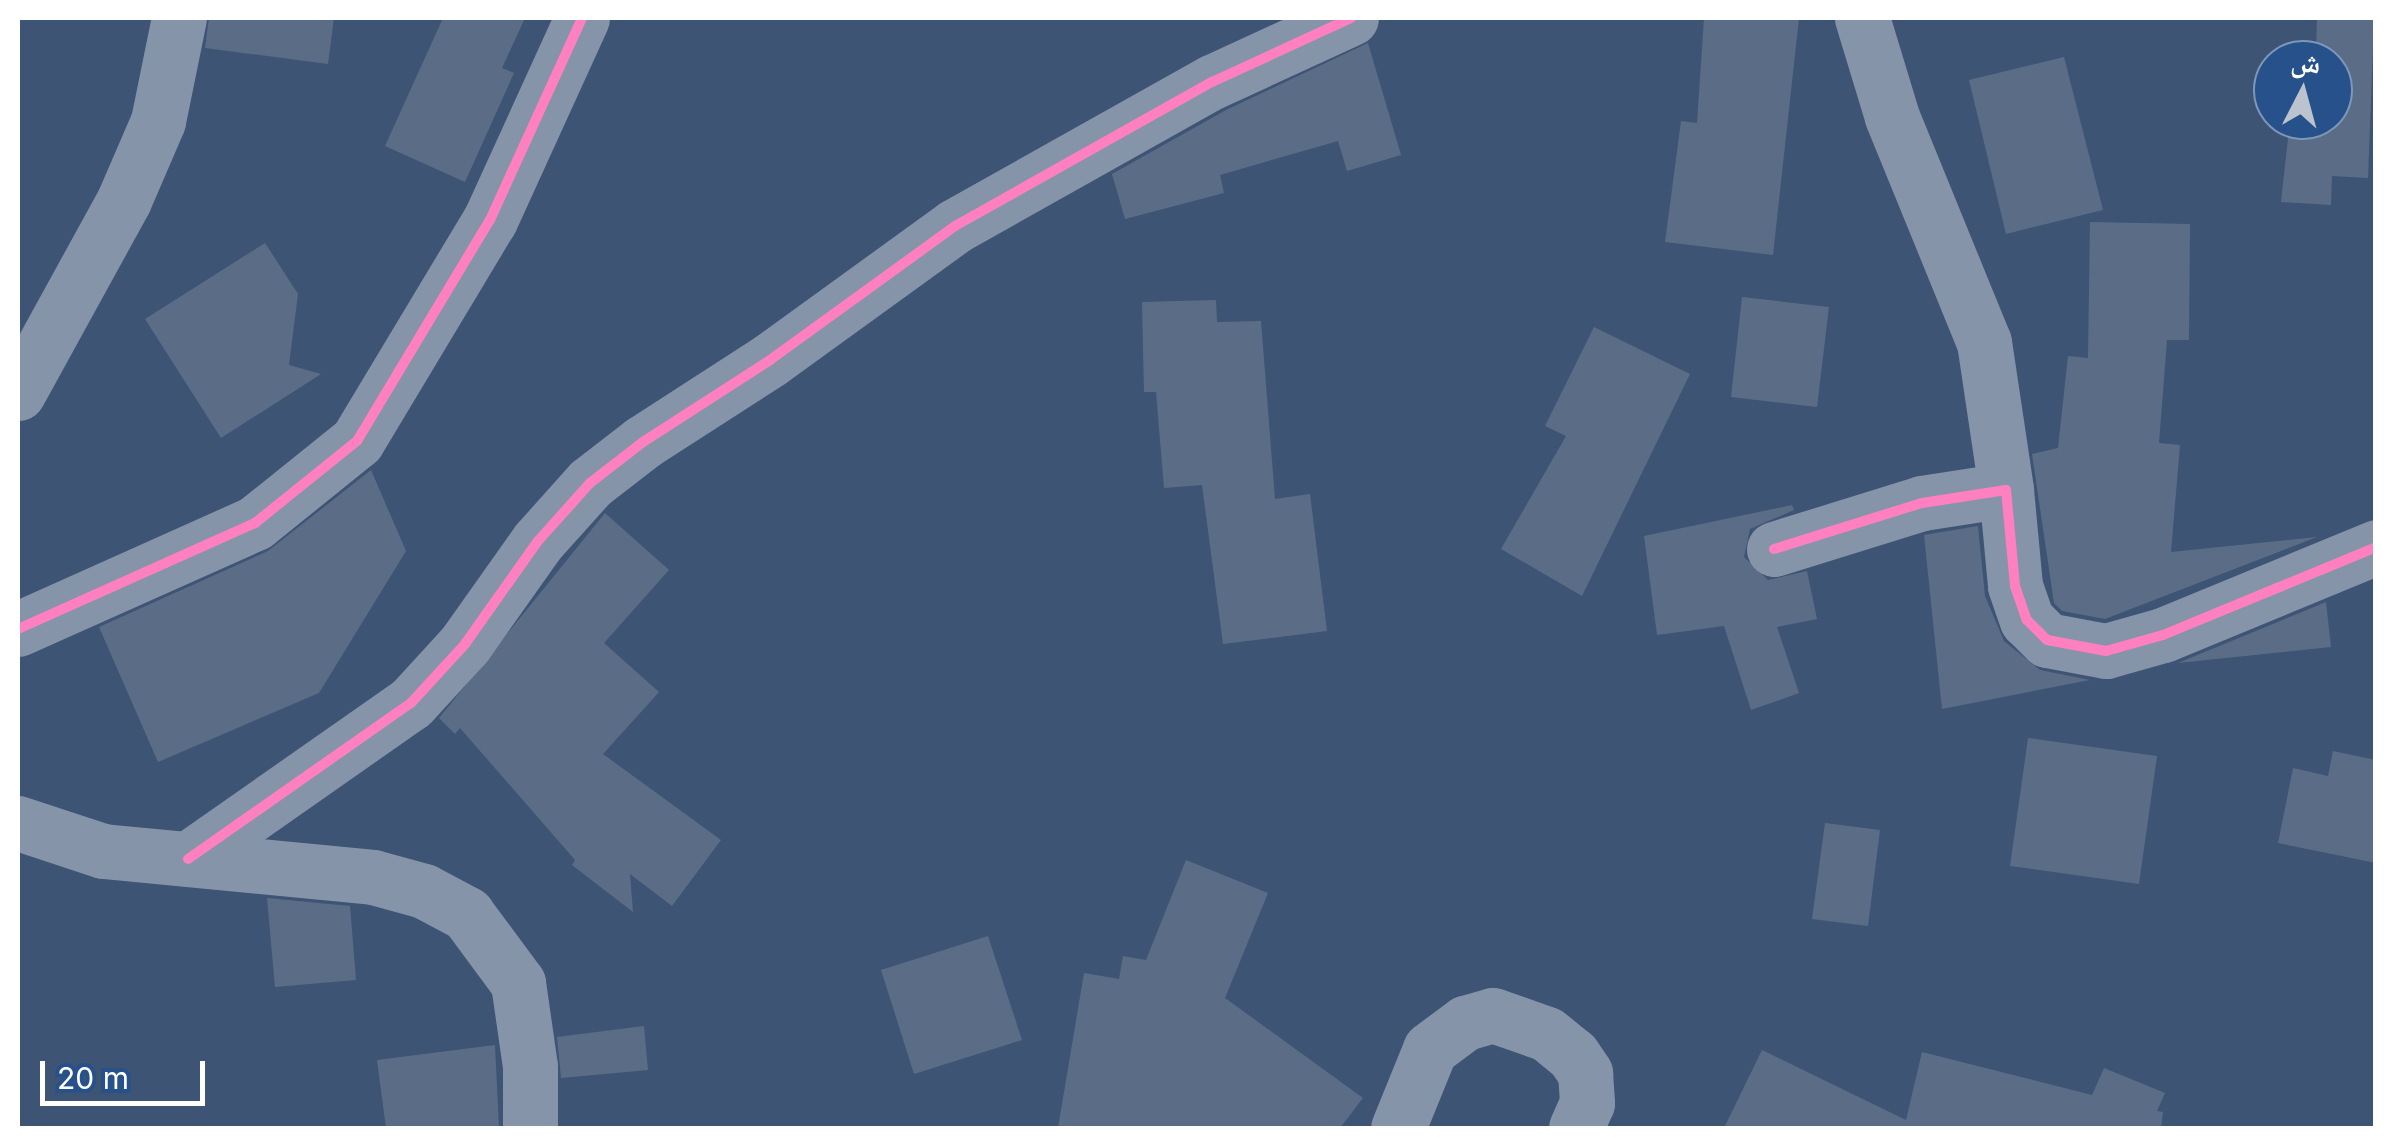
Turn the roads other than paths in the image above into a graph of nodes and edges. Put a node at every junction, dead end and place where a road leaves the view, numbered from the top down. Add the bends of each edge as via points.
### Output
1 (179, 18) edge
2 (582, 18) edge
3 (1351, 18) edge
4 (1862, 18) edge
5 (18, 393) edge
6 (2006, 490) junction
7 (2376, 546) edge
8 (1774, 549) dead end
9 (18, 629) edge
10 (18, 823) edge
11 (188, 859) junction
12 (530, 1128) edge
13 (1398, 1128) edge
14 (1576, 1128) edge

1 - 5 street via 158,120 138,168
2 - 9 street via 490,220 356,441 256,523
3 - 11 street via 1212,82 956,226 643,442 590,483 411,704
4 - 6 street via 1892,116 1984,342
6 - 7 street via 2014,586 2027,620 2047,640 2072,648 2106,651 2163,635
6 - 8 street via 1922,504
10 - 11 street via 103,851
11 - 12 street via 373,877 424,891 466,914 518,983 530,1066
13 - 14 street via 1430,1050 1465,1022 1493,1016 1546,1034 1573,1055 1586,1073 1588,1103

